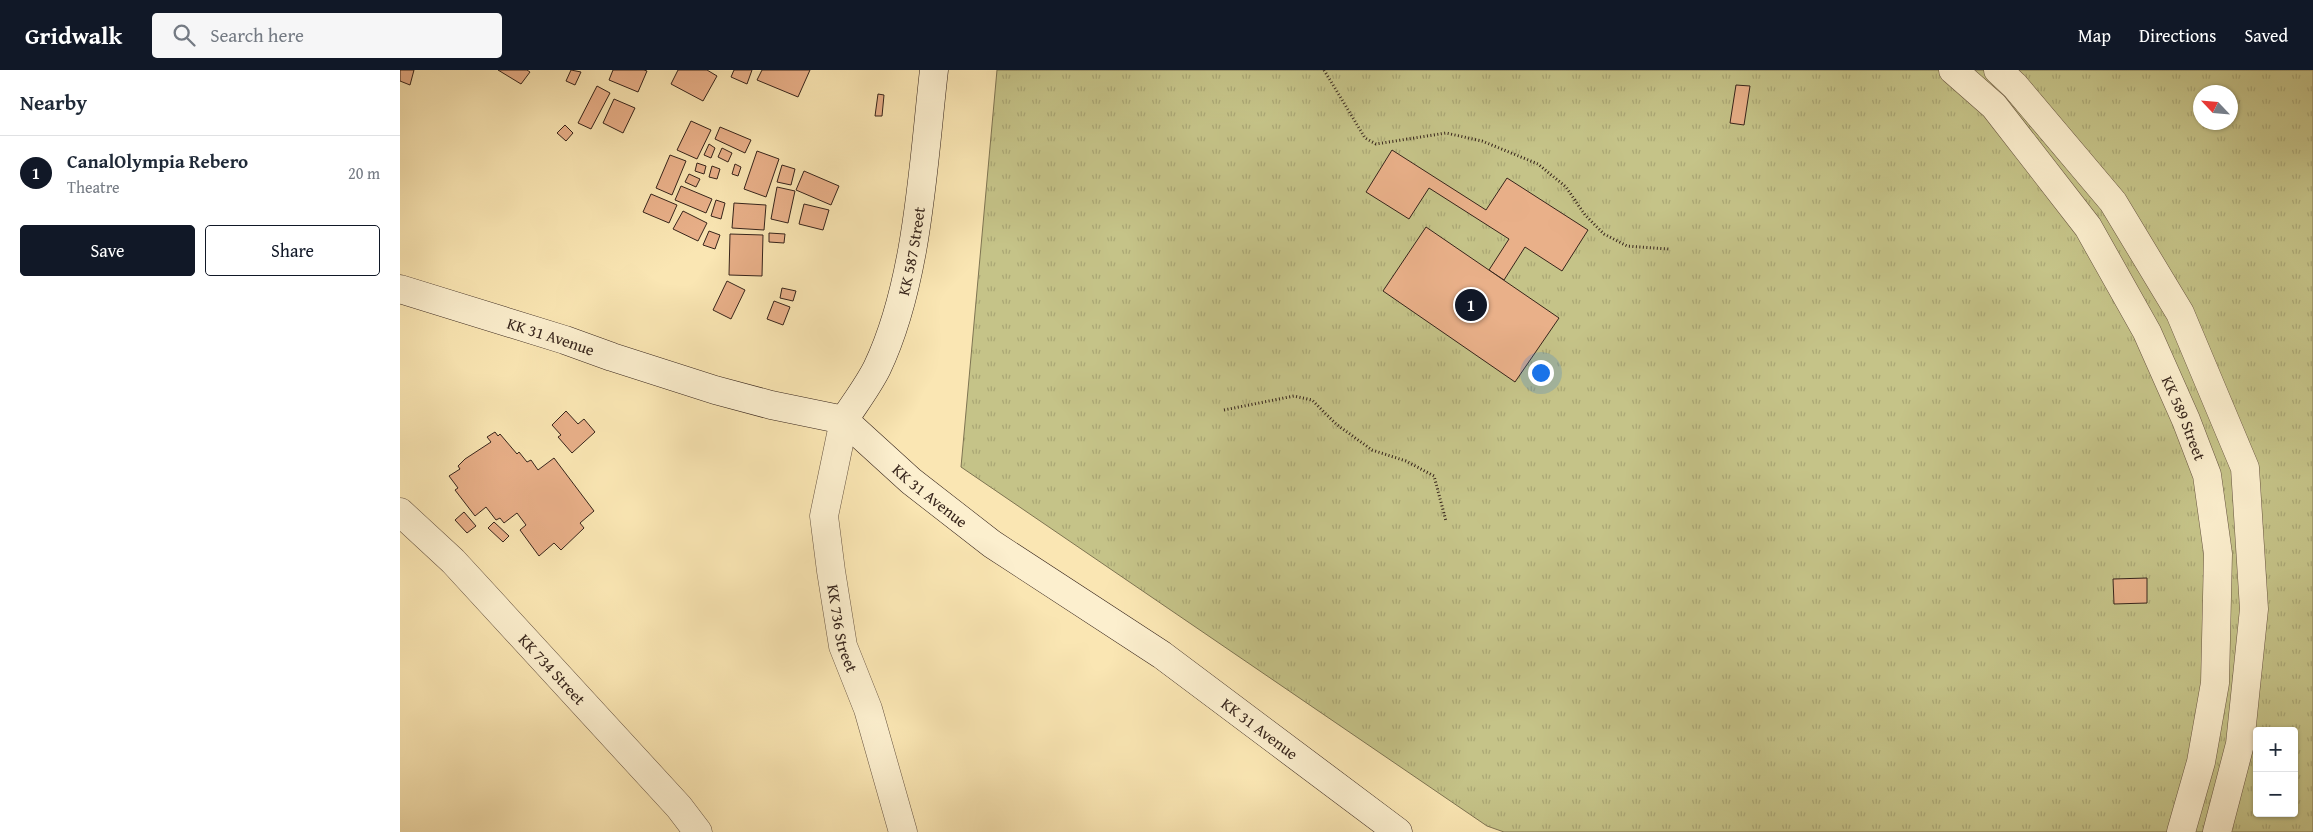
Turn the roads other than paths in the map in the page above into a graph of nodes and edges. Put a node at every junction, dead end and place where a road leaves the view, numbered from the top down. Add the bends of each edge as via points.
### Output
1 (934, 70) edge
2 (1953, 70) edge
3 (1998, 70) edge
4 (400, 289) edge
5 (844, 420) junction
6 (400, 512) edge
7 (698, 832) edge
8 (903, 832) edge
9 (1398, 832) edge
10 (2181, 832) edge
11 (2217, 832) edge

1 - 5 street, KK 587 Street via 917,216 903,296 876,369
2 - 10 street, KK 589 Street via 1994,106 2088,227 2147,332 2207,475 2218,554 2216,683 2201,762
3 - 11 street via 2113,202 2180,313 2245,468 2254,609 2240,744
4 - 5 street, KK 31 Avenue via 715,390
5 - 8 street, KK 736 Street via 824,516 831,571 842,646 868,709
5 - 9 street, KK 31 Avenue via 911,481 992,544 1162,655
6 - 7 street, KK 734 Street via 453,561

